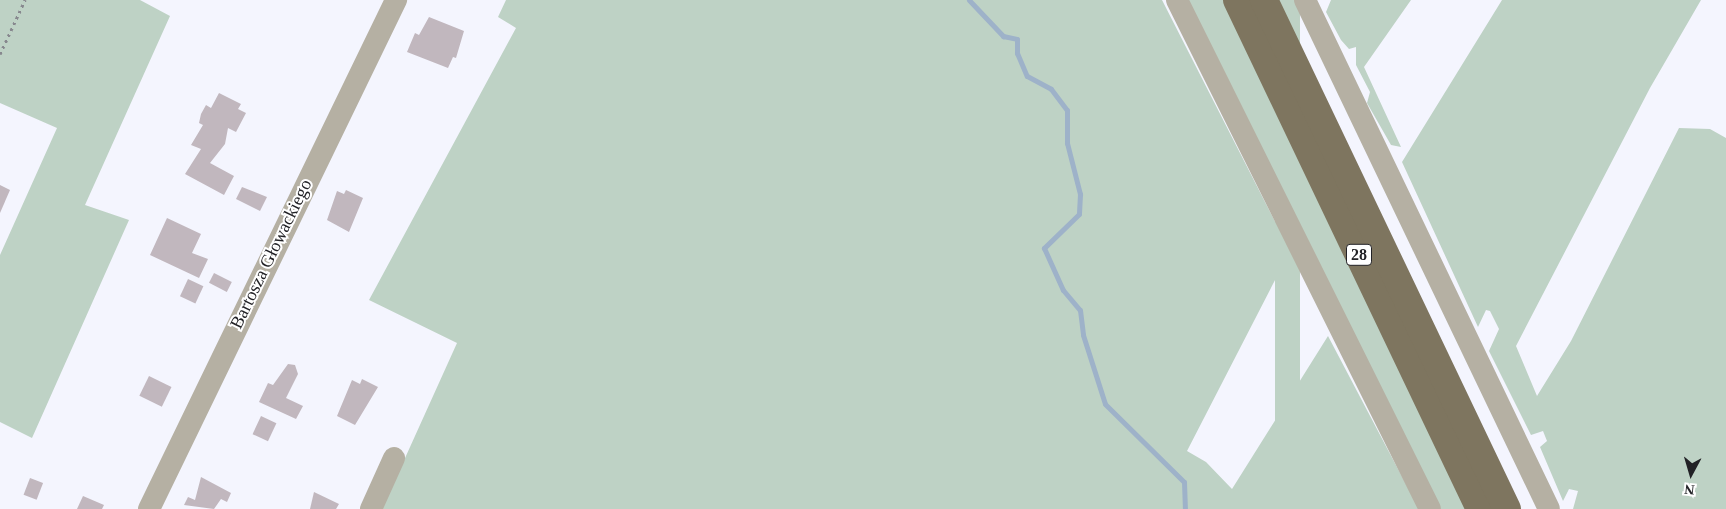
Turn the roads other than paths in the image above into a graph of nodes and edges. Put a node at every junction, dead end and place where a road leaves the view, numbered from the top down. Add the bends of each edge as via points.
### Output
1 (396, 0) edge
2 (1177, 0) edge
3 (1237, 0) edge
4 (1264, 0) edge
5 (1305, 0) edge
6 (394, 458) dead end
7 (149, 509) edge
8 (371, 509) edge
9 (1430, 509) edge
10 (1480, 509) edge
11 (1507, 509) edge
12 (1549, 509) edge

1 - 7 street, Bartosza Głowackiego
2 - 9 street
3 - 10 main road, 28
4 - 11 main road, 28
5 - 12 street
6 - 8 street

